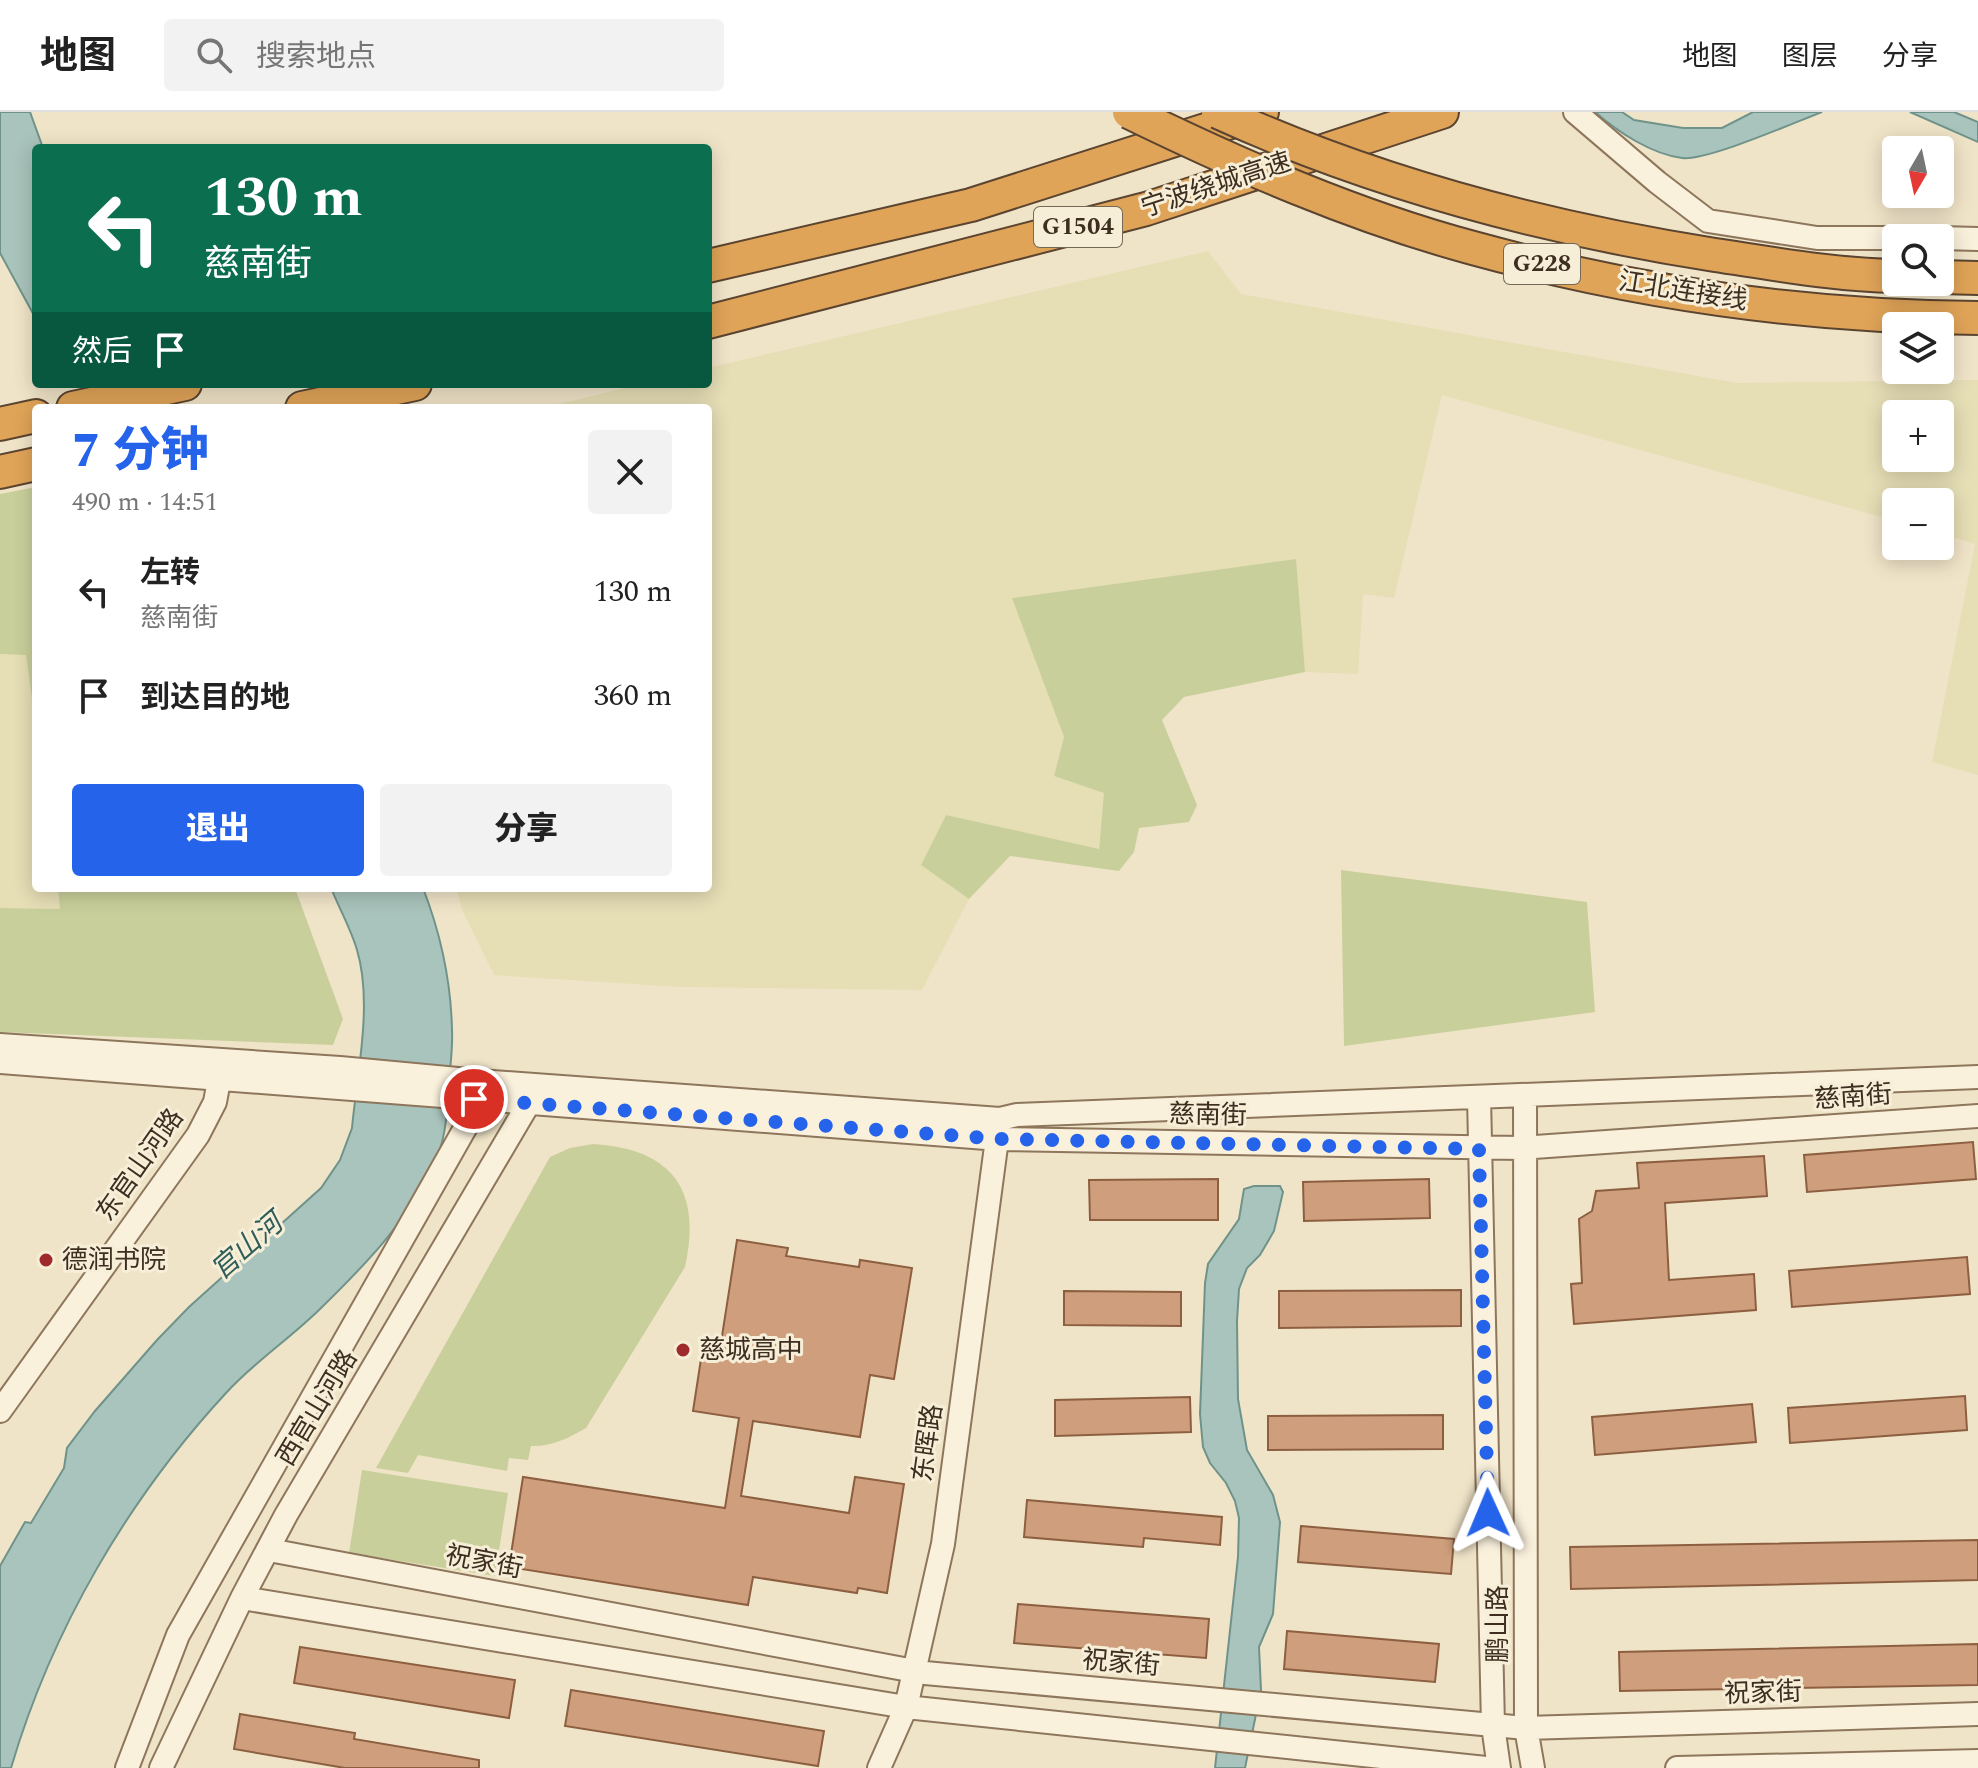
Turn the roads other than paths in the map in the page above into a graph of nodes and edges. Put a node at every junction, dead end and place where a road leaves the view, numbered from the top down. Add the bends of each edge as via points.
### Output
1 (1129, 112) edge
2 (1218, 112) edge
3 (1262, 112) edge
4 (1442, 112) edge
5 (1575, 112) edge
6 (1882, 238) edge
7 (1954, 238) edge
8 (1978, 239) edge
9 (712, 265) edge
10 (1882, 276) edge
11 (1954, 277) edge
12 (1978, 278) edge
13 (1978, 318) edge
14 (712, 321) edge
15 (166, 388) edge
16 (396, 388) edge
17 (92, 404) edge
18 (321, 404) edge
19 (32, 417) edge
20 (0, 424) edge
21 (32, 465) edge
22 (0, 472) edge
23 (0, 1045) edge
24 (0, 1062) edge
25 (222, 1069) junction
26 (1978, 1077) edge
27 (477, 1090) junction
28 (531, 1094) junction
29 (1525, 1095) junction
30 (1479, 1097) junction
31 (1978, 1116) edge
32 (999, 1129) junction
33 (1525, 1147) junction
34 (1479, 1149) junction
35 (0, 1411) edge
36 (269, 1550) junction
37 (242, 1598) junction
38 (915, 1671) junction
39 (906, 1707) junction
40 (1978, 1714) edge
41 (1493, 1726) junction
42 (1526, 1728) junction
43 (1978, 1761) edge
44 (1873, 1766) edge
45 (127, 1768) edge
46 (161, 1768) edge
47 (879, 1768) edge
48 (1486, 1768) edge
49 (1499, 1768) edge
50 (1533, 1768) edge
51 (1677, 1768) edge

1 - 13 highway, 江北连接线 / G228, bridge via 1355,210 1473,248 1654,289 1805,309
2 - 10 highway, 江北连接线 / G228, bridge via 1442,197 1623,241 1843,275
3 - 9 highway, G1504 via 971,205
4 - 14 highway, 宁波绕城高速 / G1504 via 1146,209
5 - 6 street via 1708,221 1817,238
7 - 8 street
11 - 12 highway
15 - 17 highway
16 - 18 highway
19 - 20 highway
21 - 22 highway
23 - 25 street
24 - 25 street
25 - 27 street, 慈南街
25 - 35 street, 东官山河路 via 215,1102 198,1135
26 - 29 street, 慈南街
27 - 28 street, 慈南街
27 - 45 street, 西官山河路 via 468,1123 178,1635
28 - 32 street, 慈南街
28 - 36 street, 西官山河路
29 - 30 street, 慈南街
29 - 33 street, 鹏山路
30 - 32 street, 慈南街 via 1017,1115
30 - 34 street, 鹏山路
31 - 33 street, 慈南街
32 - 34 street, 慈南街
32 - 38 street, 东晖路 via 943,1544
33 - 34 street, 慈南街
33 - 42 street, 鹏山路
34 - 41 street, 鹏山路
36 - 37 street, 西官山河路
36 - 38 street, 祝家街
37 - 39 street
37 - 46 street, 西官山河路
38 - 39 street, 东晖路
38 - 41 street, 祝家街
39 - 47 street, 东晖路
39 - 48 street
40 - 42 street, 祝家街
41 - 42 street, 祝家街
41 - 49 street, 鹏山路
42 - 50 street, 鹏山路
43 - 44 street
44 - 51 street

